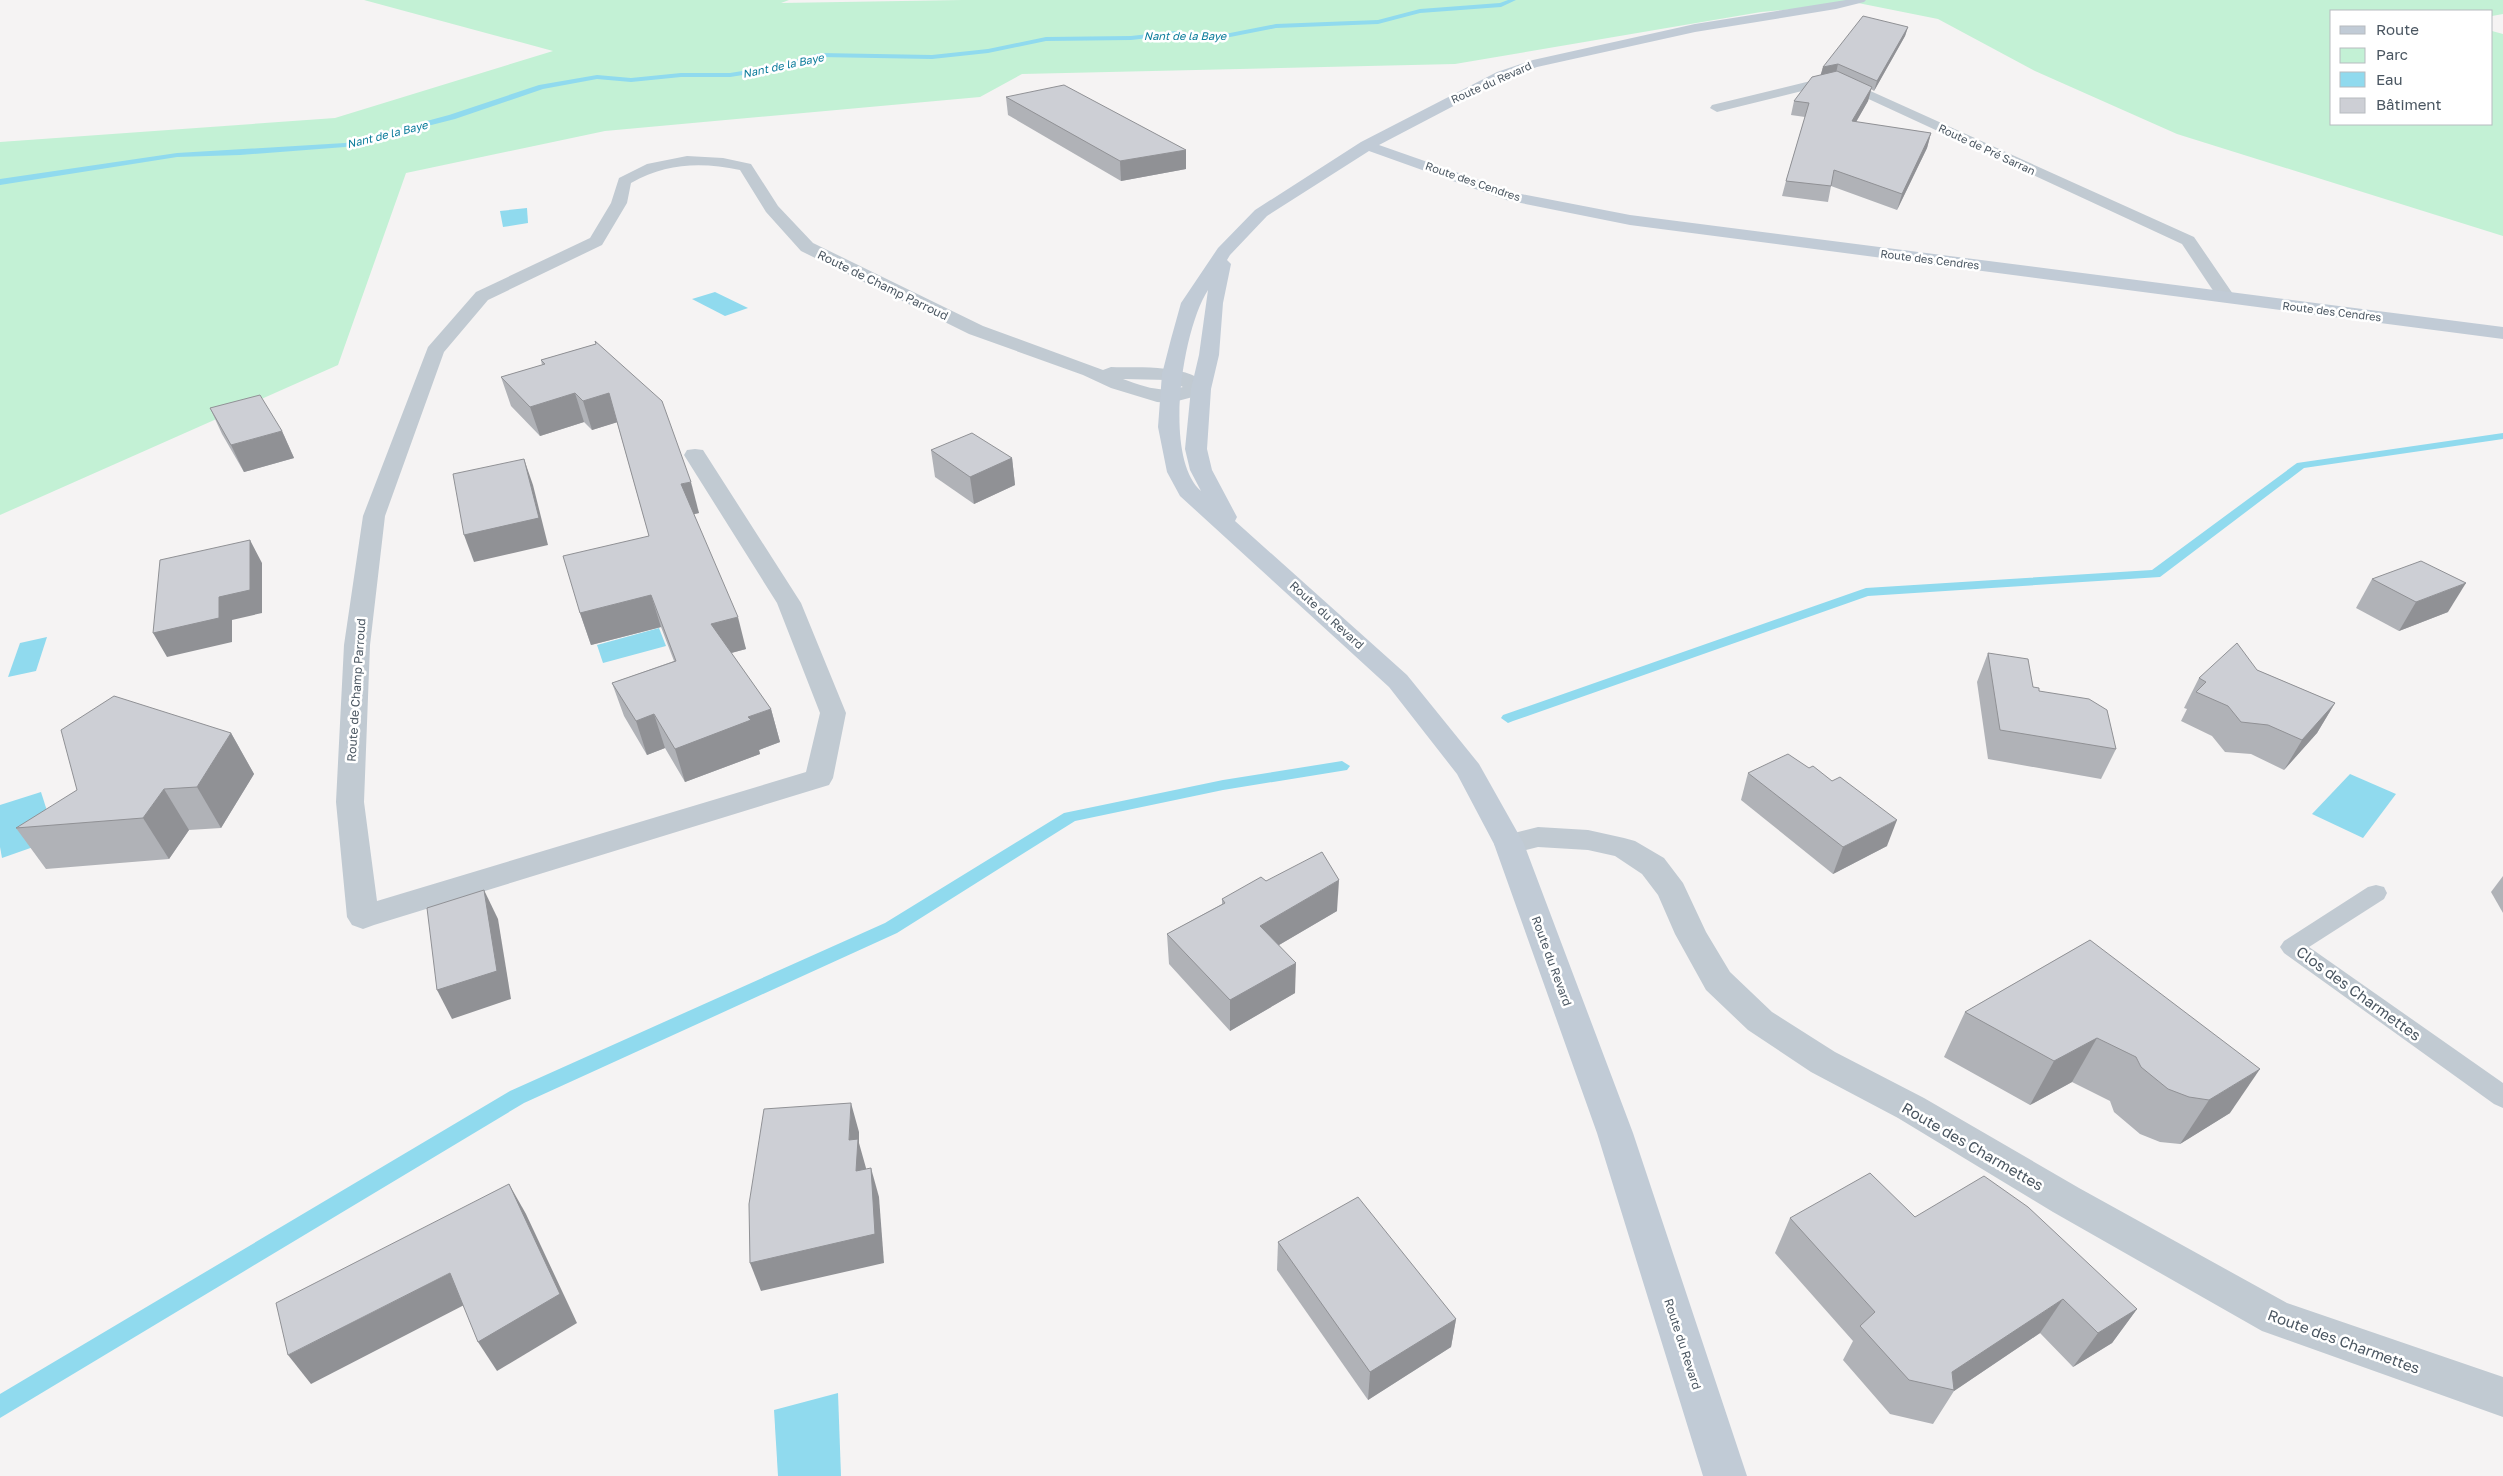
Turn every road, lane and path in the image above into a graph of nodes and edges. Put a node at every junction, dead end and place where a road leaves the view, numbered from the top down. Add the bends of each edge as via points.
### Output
1 (1860, 0) edge
2 (1717, 108) dead end
3 (1366, 146) junction
4 (1224, 252) junction
5 (2226, 297) junction
6 (2503, 334) edge
7 (1090, 371) junction
8 (1172, 374) junction
9 (1201, 389) junction
10 (1170, 397) junction
11 (694, 455) dead end
12 (1235, 533) junction
13 (1509, 844) junction
14 (2376, 893) dead end
15 (2503, 1097) edge
16 (2503, 1396) edge
17 (1725, 1476) edge

1 - 3 main road, Route du Revard via 1817,10 1695,28 1533,64 1502,75
2 - 5 street, Route de Pré Sarran via 1835,80 2188,241
3 - 4 main road, Route du Revard via 1261,213
3 - 5 main road, Route des Cendres via 1512,197 1630,220
4 - 8 main road, Route du Revard via 1190,303
4 - 9 main road, Route du Revard
5 - 6 main road, Route des Cendres
7 - 8 street, Route de Champ Parroud
7 - 10 street, Route de Champ Parroud via 1118,384
7 - 11 street, Route de Champ Parroud via 976,330 806,247 772,209 746,167 721,161 686,161 653,166 624,181 619,203 596,241 482,296 435,350 374,516 357,645 350,802 363,917 819,778 833,713 789,603
8 - 9 street, Route de Champ Parroud
8 - 10 main road, Route du Revard
9 - 10 street, Route de Champ Parroud
9 - 12 main road, Route du Revard via 1196,449 1201,470
10 - 12 main road, Route du Revard via 1168,427 1178,472 1188,491
12 - 13 main road, Route du Revard via 1398,681 1469,771
13 - 16 street, Route des Charmettes via 1538,837 1588,840 1624,848 1653,866 1672,891 1691,934 1718,981 1760,1020 1823,1062 1911,1108 2276,1318
13 - 17 main road, Route du Revard via 1615,1133
14 - 15 lane, Clos des Charmettes via 2292,947

